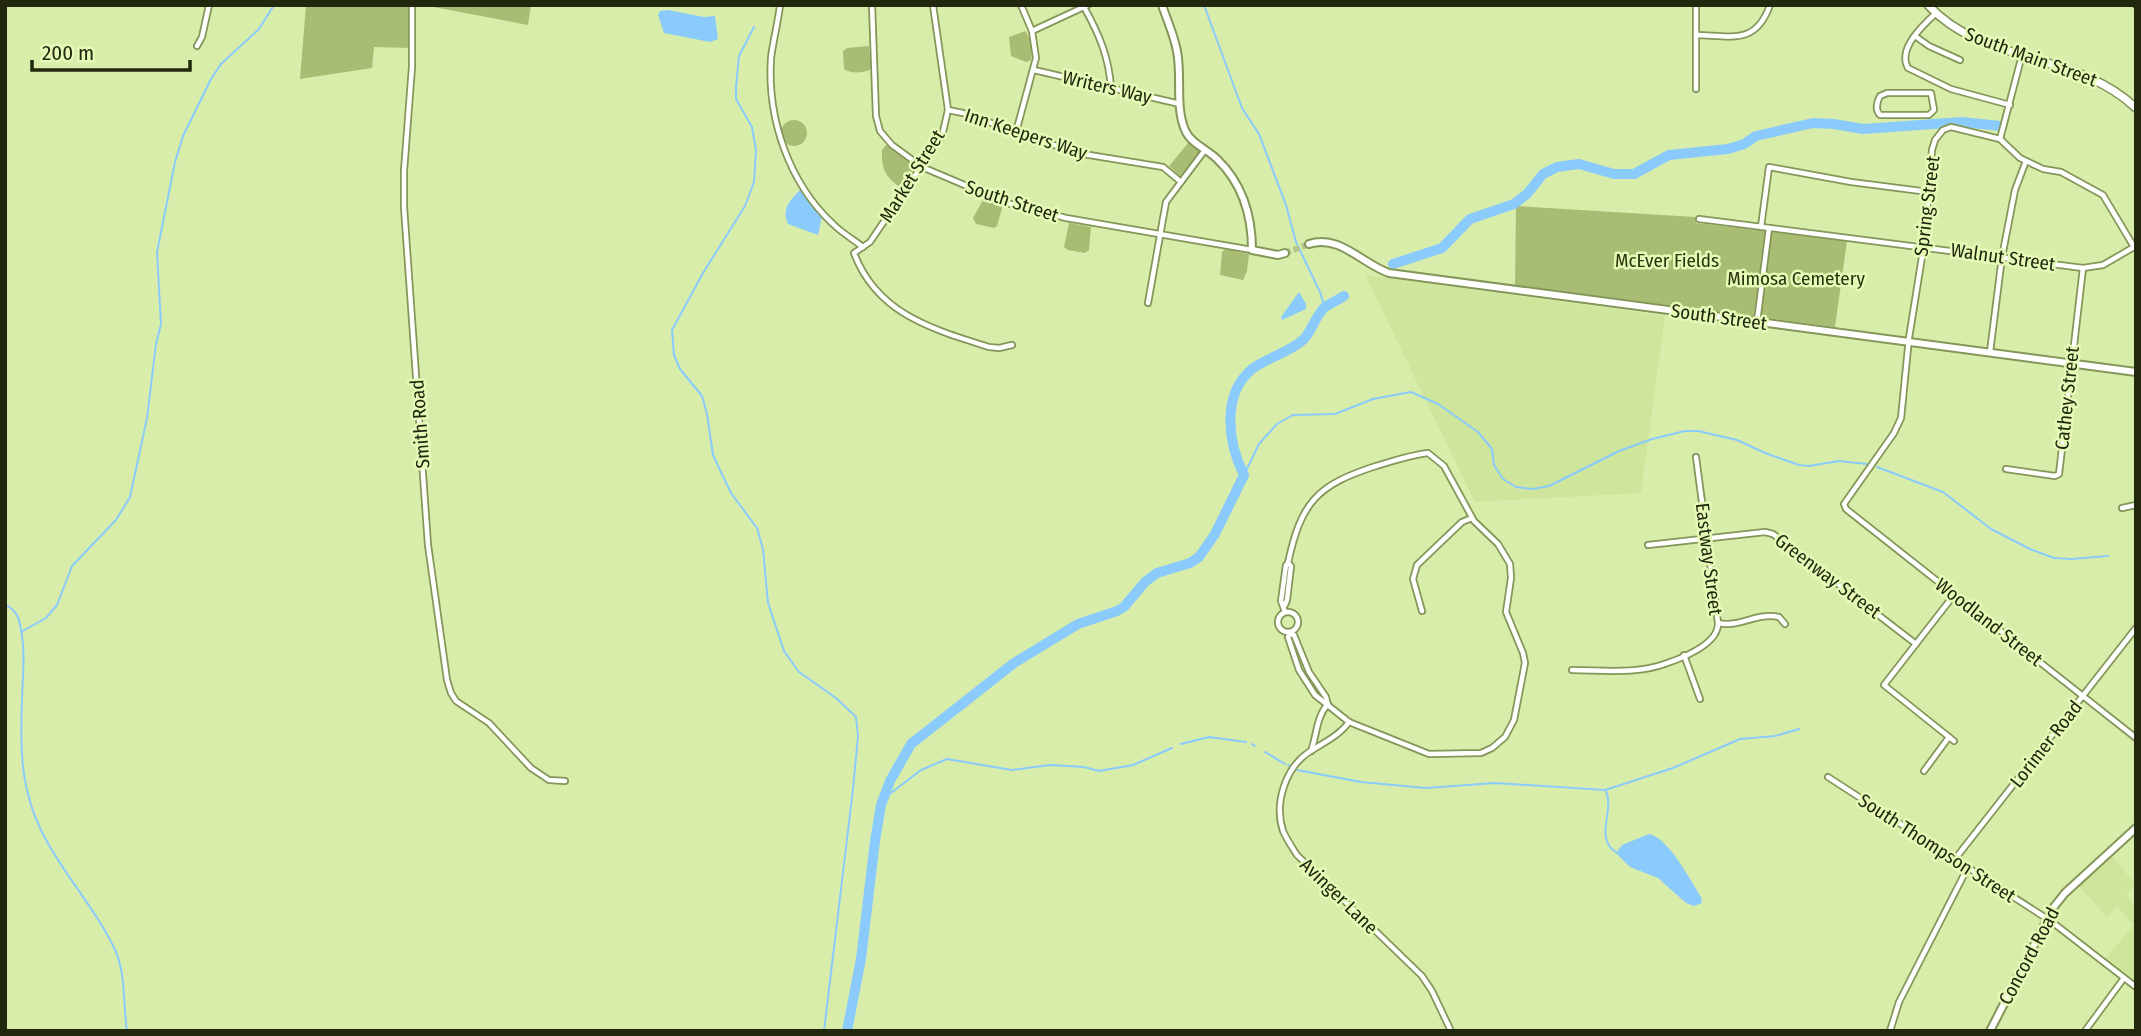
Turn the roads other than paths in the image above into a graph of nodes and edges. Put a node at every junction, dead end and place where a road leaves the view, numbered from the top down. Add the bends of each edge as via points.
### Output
1 (209, 5) edge
2 (412, 5) edge
3 (780, 5) edge
4 (872, 5) edge
5 (933, 5) edge
6 (1021, 5) edge
7 (1161, 5) edge
8 (1696, 5) edge
9 (1770, 5) edge
10 (1928, 5) edge
11 (1086, 6) edge
12 (1936, 13) junction
13 (1032, 31) junction
14 (1696, 35) junction
15 (1915, 36) junction
16 (197, 46) dead end
17 (2022, 55) junction
18 (1960, 60) dead end
19 (1034, 70) junction
20 (1935, 82) junction
21 (1111, 88) junction
22 (1696, 89) dead end
23 (1931, 93) junction
24 (1181, 104) junction
25 (2010, 105) junction
26 (2136, 108) edge
27 (948, 110) junction
28 (1016, 133) junction
29 (2000, 139) junction
30 (1205, 150) junction
31 (2026, 161) junction
32 (922, 167) junction
33 (1181, 182) junction
34 (1929, 192) junction
35 (1699, 219) dead end
36 (1760, 228) junction
37 (1769, 228) junction
38 (1158, 234) junction
39 (1309, 244) tunnel mouth
40 (1923, 246) junction
41 (2135, 246) edge
42 (863, 247) junction
43 (1252, 250) junction
44 (1285, 253) tunnel mouth
45 (2002, 257) junction
46 (2083, 268) junction
47 (1148, 303) dead end
48 (1757, 322) junction
49 (1909, 342) junction
50 (1012, 345) dead end
51 (1990, 352) junction
52 (2070, 363) junction
53 (2136, 372) edge
54 (1696, 457) dead end
55 (2006, 470) dead end
56 (1844, 504) joint
57 (2136, 505) edge
58 (2122, 509) dead end
59 (1472, 518) junction
60 (1707, 539) junction
61 (1648, 545) dead end
62 (1954, 595) junction
63 (1285, 609) junction
64 (1422, 611) dead end
65 (1718, 623) junction
66 (1785, 624) dead end
67 (2136, 628) edge
68 (1290, 633) junction
69 (1916, 644) junction
70 (1684, 655) junction
71 (1572, 670) dead end
72 (2082, 696) junction
73 (1700, 699) dead end
74 (1327, 703) junction
75 (1349, 722) junction
76 (1949, 737) junction
77 (2136, 738) edge
78 (1954, 741) dead end
79 (1311, 751) junction
80 (1924, 772) dead end
81 (1828, 777) dead end
82 (565, 781) dead end
83 (2136, 828) edge
84 (1955, 859) junction
85 (1968, 867) junction
86 (2047, 918) junction
87 (2124, 978) junction
88 (2136, 987) edge
89 (1451, 1031) edge
90 (1890, 1031) edge
91 (1990, 1031) edge
92 (2085, 1031) edge

1 - 16 street
2 - 82 street, Smith Road via 403,182 428,545 447,680 456,701 489,723 531,768 549,780
3 - 42 street via 771,59 776,124 784,152 804,188 833,224
4 - 32 street, South Street via 880,131
5 - 27 street, Market Street
6 - 13 street
7 - 24 street via 1177,50
8 - 14 street
9 - 14 street via 1763,23 1751,33
10 - 12 main road, South Main Street
11 - 13 street
11 - 21 street via 1104,49
12 - 15 street
12 - 17 main road, South Main Street via 1972,38
13 - 19 street
14 - 22 street
15 - 18 street
15 - 20 street via 1905,63
17 - 25 street
17 - 26 main road, South Main Street via 2085,74
19 - 21 street, Writers Way
19 - 28 street
20 - 23 street
20 - 25 street
21 - 24 street, Writers Way
23 - 23 street via 1934,110 1929,115 1884,117 1878,113 1880,96 1887,93
24 - 30 street via 1186,132
25 - 29 street
27 - 28 street, Inn Keepers Way
27 - 32 street, Market Street via 942,136
28 - 33 street, Inn Keepers Way via 1077,153 1163,167
29 - 31 street, Spring Street
29 - 34 street, Spring Street via 1960,128 1943,130 1933,150
30 - 33 street
30 - 43 street via 1235,181 1246,203
31 - 41 street, Spring Street via 2066,174 2103,195
31 - 45 street via 2015,190
32 - 38 street, South Street via 1017,206
32 - 42 street, Market Street
33 - 38 street via 1166,202
34 - 36 street via 1769,167
34 - 40 street, Spring Street
35 - 36 street, Walnut Street
36 - 37 street, Walnut Street
37 - 40 street, Walnut Street
37 - 48 street
38 - 43 street, South Street
38 - 47 street
39 - 48 street, South Street via 1334,243 1389,273
40 - 45 street, Walnut Street
40 - 49 street, Spring Street
41 - 46 street, Walnut Street via 2104,265
42 - 50 street, Market Street via 854,253 865,278 909,318 989,347
43 - 44 street, South Street
45 - 46 street, Walnut Street
45 - 51 street
46 - 52 street, Cathey Street
48 - 49 street, South Street
49 - 51 street, South Street
49 - 56 street, Spring Street via 1898,426
51 - 52 street, South Street
52 - 53 street, South Street
52 - 55 street, Cathey Street via 2059,474
54 - 60 street, Eastway Street
56 - 62 street, Woodland Street
57 - 58 street
59 - 63 street via 1444,466 1428,453 1350,474 1318,493 1304,517 1288,563
59 - 64 street via 1417,565 1413,579
59 - 75 street via 1503,550 1510,565 1506,612 1525,663 1509,731 1499,743 1481,752 1434,754
60 - 61 street, Greenway Street
60 - 65 street, Eastway Street
60 - 69 street, Greenway Street via 1773,534
62 - 69 street
62 - 72 street, Woodland Street
63 - 68 street via 1278,624
63 - 68 street via 1298,618
65 - 66 street via 1766,615 1779,617
65 - 70 street, Eastway Street via 1713,639
67 - 72 street, Lorimer Road
68 - 74 street
69 - 76 street via 1884,685
70 - 71 street, Eastway Street via 1645,669
70 - 73 street
72 - 77 street, Woodland Street
72 - 84 street, Lorimer Road
74 - 75 street
74 - 79 street, Avinger Lane
75 - 79 street, Avinger Lane
76 - 78 street
76 - 80 street
79 - 89 street, Avinger Lane via 1294,767 1281,797 1281,822 1289,843 1323,882 1422,976
81 - 84 street, South Thompson Street
83 - 86 street, Concord Road via 2065,893
84 - 85 street, South Thompson Street
85 - 86 street, South Thompson Street
85 - 90 street via 1899,1002
86 - 87 street, South Thompson Street
86 - 91 street, Concord Road
87 - 88 street, South Thompson Street
87 - 92 street

